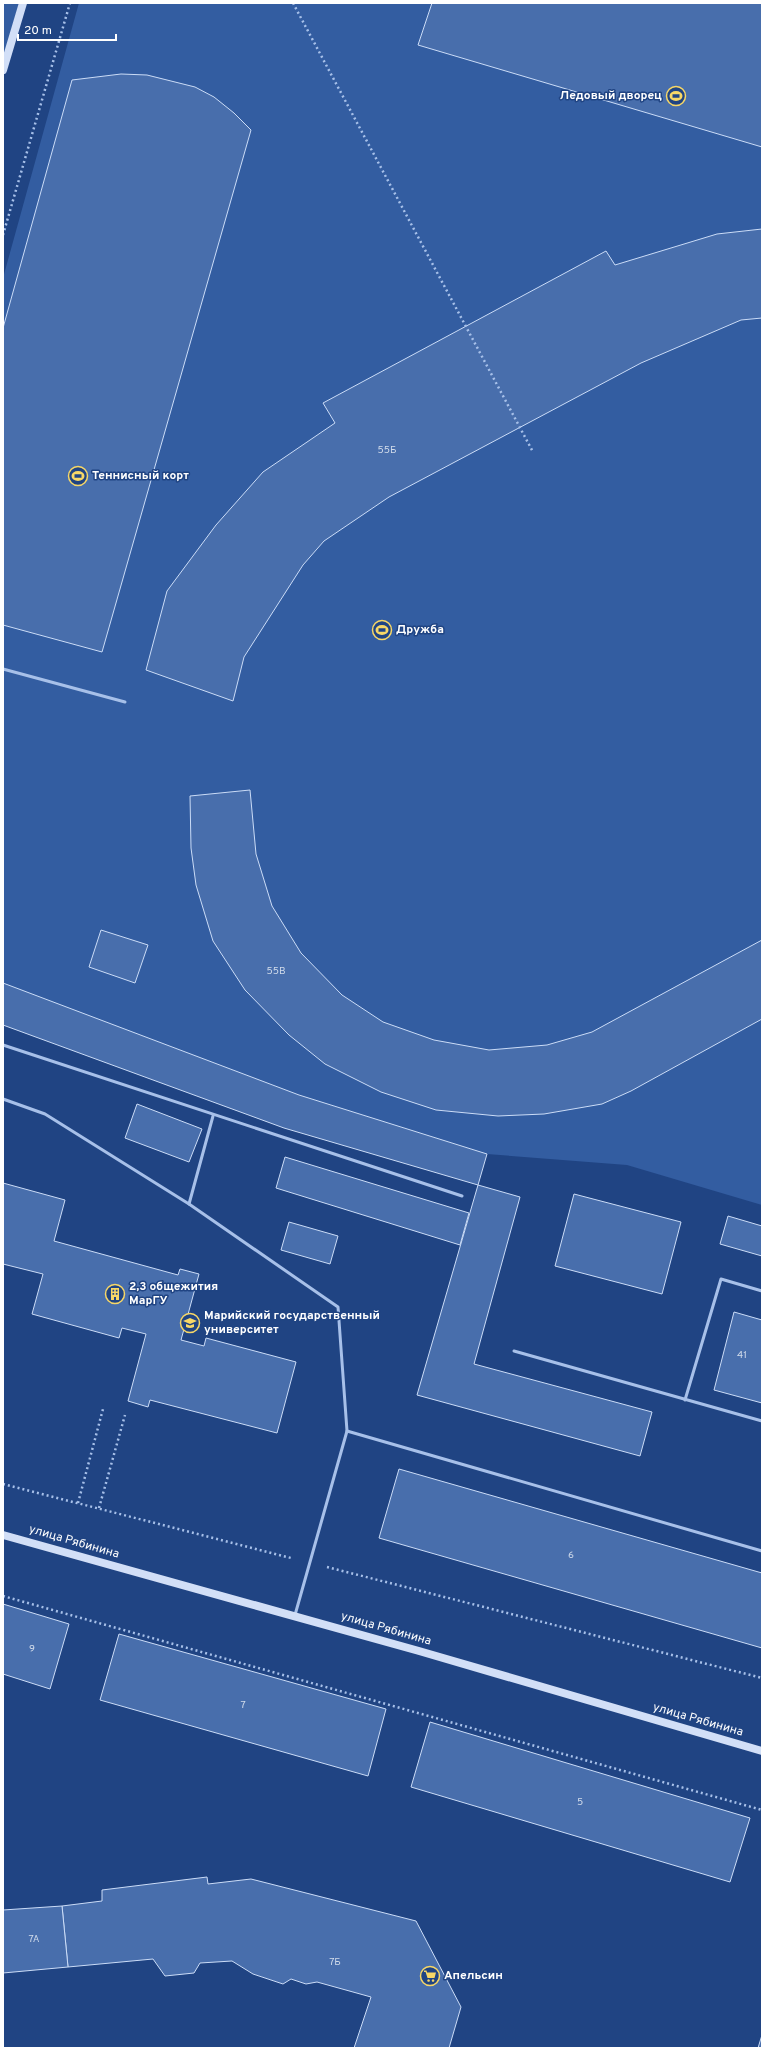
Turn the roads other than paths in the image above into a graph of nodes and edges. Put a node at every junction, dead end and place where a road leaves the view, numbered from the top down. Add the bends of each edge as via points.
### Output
1 (23, 3) edge
2 (3, 70) edge
3 (3, 669) edge
4 (125, 702) dead end
5 (3, 1045) edge
6 (3, 1099) edge
7 (213, 1116) junction
8 (462, 1196) dead end
9 (189, 1204) junction
10 (762, 1291) edge
11 (514, 1351) dead end
12 (685, 1400) junction
13 (762, 1422) edge
14 (347, 1431) junction
15 (3, 1535) edge
16 (762, 1551) edge
17 (295, 1616) junction
18 (762, 1751) edge

1 - 2 street
3 - 4 lane
5 - 7 lane
6 - 9 lane via 45,1114
7 - 8 lane
7 - 9 lane
9 - 14 lane via 338,1307
10 - 12 lane via 721,1279
11 - 12 lane
12 - 13 lane
14 - 16 lane
14 - 17 lane
15 - 17 street, улица Рябинина
17 - 18 street, улица Рябинина

